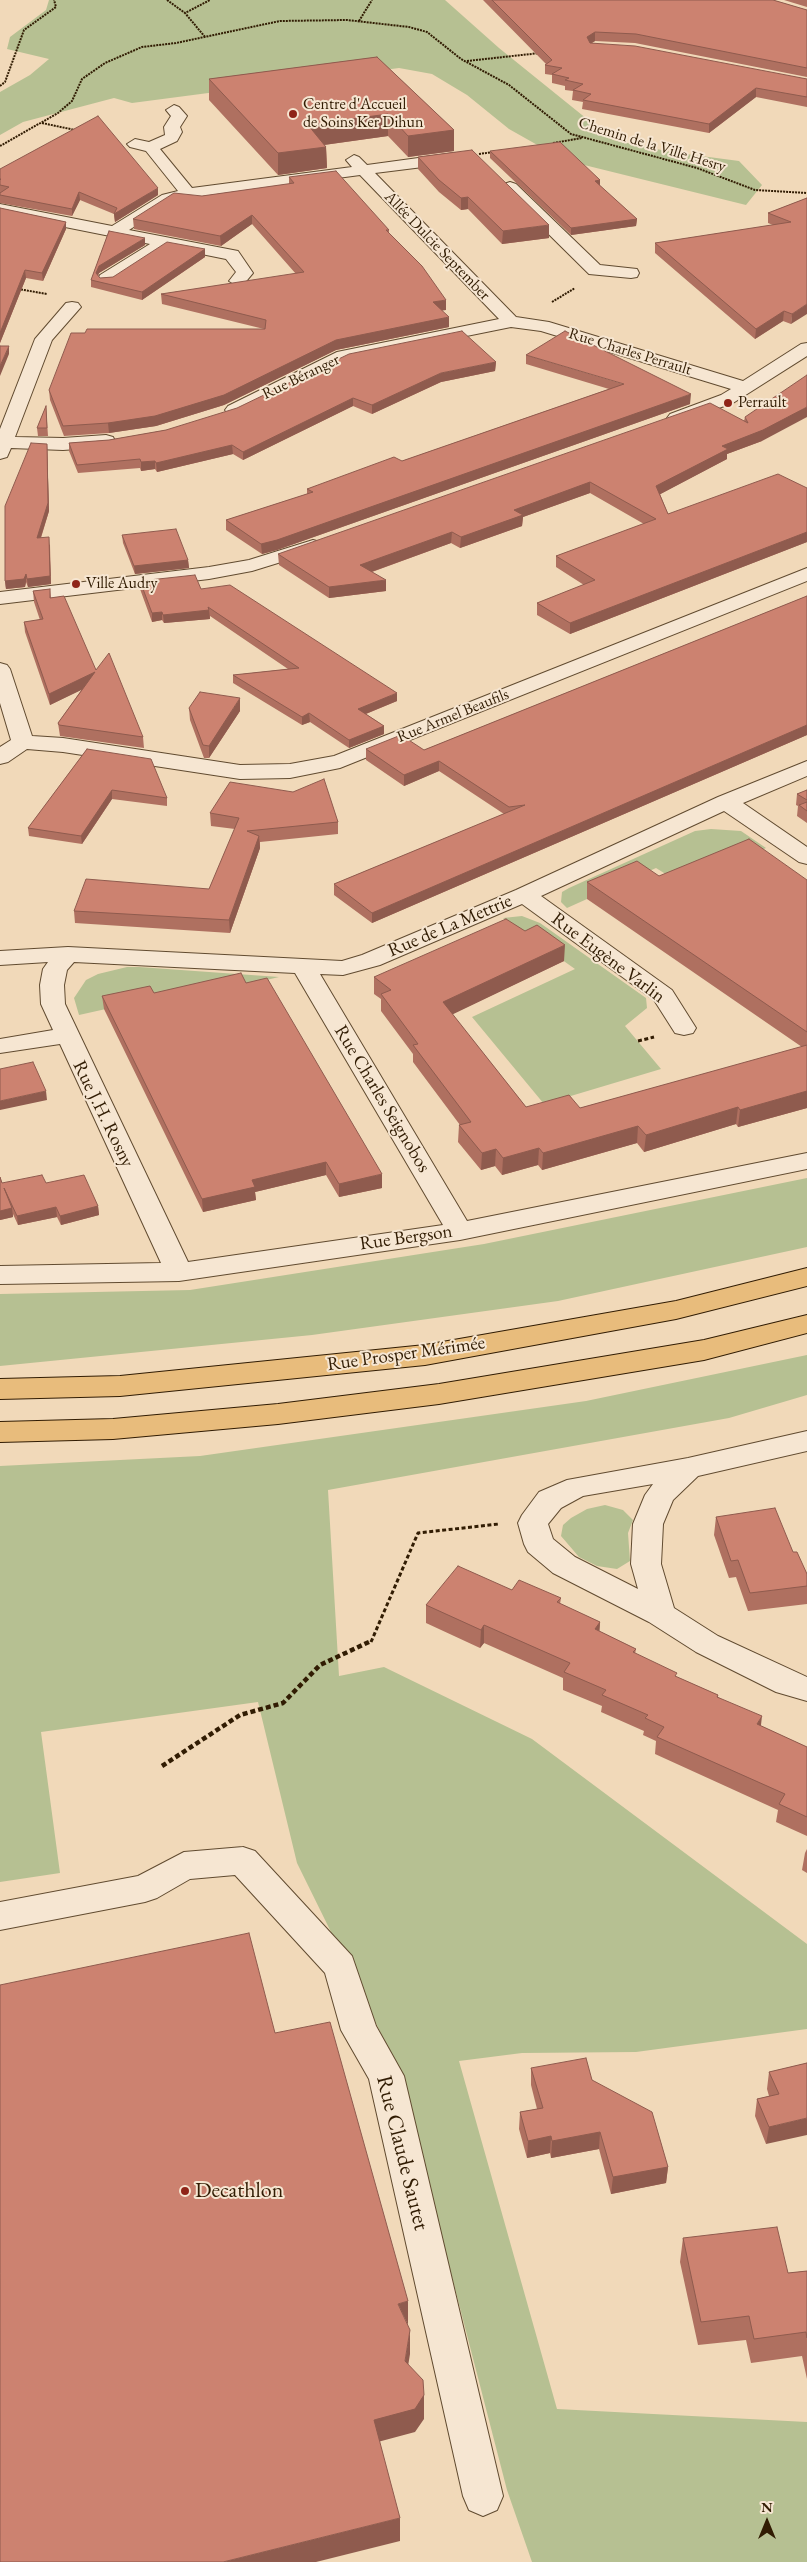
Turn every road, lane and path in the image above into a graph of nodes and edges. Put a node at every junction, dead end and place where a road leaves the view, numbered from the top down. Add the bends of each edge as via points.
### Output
1 (54, 0) edge
2 (167, 0) edge
3 (210, 0) edge
4 (372, 0) edge
5 (185, 13) junction
6 (358, 21) junction
7 (205, 37) junction
8 (544, 53) edge
9 (466, 62) junction
10 (0, 86) edge
11 (174, 110) dead end
12 (41, 123) junction
13 (77, 131) edge
14 (585, 138) junction
15 (135, 144) dead end
16 (545, 144) edge
17 (0, 146) edge
18 (151, 147) junction
19 (496, 152) edge
20 (348, 154) dead end
21 (476, 155) joint
22 (363, 170) junction
23 (497, 175) edge
24 (188, 193) junction
25 (807, 193) edge
26 (0, 209) edge
27 (114, 232) junction
28 (164, 242) junction
29 (595, 270) junction
30 (631, 273) dead end
31 (106, 279) edge
32 (237, 281) edge
33 (9, 287) edge
34 (72, 307) joint
35 (511, 322) junction
36 (807, 348) edge
37 (747, 388) junction
38 (214, 418) edge
39 (655, 426) edge
40 (126, 438) edge
41 (2, 448) edge
42 (331, 540) edge
43 (807, 574) edge
44 (0, 598) edge
45 (0, 669) edge
46 (23, 742) junction
47 (0, 757) edge
48 (807, 768) edge
49 (726, 802) junction
50 (807, 857) edge
51 (524, 895) junction
52 (68, 954) junction
53 (0, 958) edge
54 (304, 967) junction
55 (684, 1028) dead end
56 (66, 1036) junction
57 (0, 1046) edge
58 (807, 1161) edge
59 (460, 1231) junction
60 (179, 1272) junction
61 (0, 1275) edge
62 (807, 1277) edge
63 (807, 1324) edge
64 (0, 1389) edge
65 (0, 1432) edge
66 (807, 1440) edge
67 (688, 1468) junction
68 (532, 1523) junction
69 (660, 1614) junction
70 (807, 1689) edge
71 (162, 1766) dead end
72 (0, 1916) edge
73 (483, 2496) dead end

1 - 10 path via 56,7 24,30 5,82
2 - 5 path
3 - 5 path
4 - 6 path
5 - 7 path
6 - 7 path, Chemin de la Ville Hesry via 280,21
6 - 9 path, Chemin de la Ville Hesry via 427,32
7 - 12 path, Chemin de la Ville Hesry via 142,48 105,63 82,79 72,101
8 - 9 path
9 - 14 path, Chemin de la Ville Hesry via 509,85 571,134
11 - 18 street via 179,116 172,127 172,138
12 - 13 path
12 - 17 path, Chemin de la Ville Hesry
14 - 16 path
14 - 25 path, Chemin de la Ville Hesry via 698,168 755,190
15 - 18 street
18 - 24 street
19 - 21 path
20 - 22 street, Allée Dulcie September
21 - 22 street
22 - 24 street
22 - 35 street, Allée Dulcie September
23 - 29 street
24 - 27 street via 168,198
26 - 27 street
27 - 28 street
28 - 31 street
28 - 32 street via 232,255 245,273
29 - 30 street
29 - 35 path via 574,288
33 - 34 path via 46,294
34 - 41 street via 44,339
35 - 37 street, Rue Charles Perrault via 543,326
35 - 38 street, Rue Béranger via 343,356
36 - 37 street
37 - 39 street via 727,399
40 - 41 street
42 - 44 street via 252,565
43 - 46 street, Rue Armel Beaufils via 340,761 290,771 240,772 63,745
45 - 46 street
46 - 47 street
48 - 49 street, Rue de La Mettrie
49 - 50 street
49 - 51 street, Rue de La Mettrie
51 - 54 street, Rue de La Mettrie via 371,960 343,968
51 - 55 street, Rue Eugène Varlin via 662,995
52 - 53 street, Rue de La Mettrie
52 - 54 street, Rue de La Mettrie
52 - 56 street, Rue J.H. Rosny via 55,969 52,985 53,1004
54 - 59 street, Rue Charles Seignobos
56 - 57 street
56 - 60 street, Rue J.H. Rosny
58 - 59 street, Rue Bergson
59 - 60 street, Rue Bergson
60 - 61 street, Rue Bergson
62 - 64 main road, Rue Prosper Mérimée via 676,1310 425,1354 120,1386
63 - 65 main road via 704,1350 440,1394 278,1414 113,1429
66 - 67 street
67 - 68 street via 577,1487 550,1500
67 - 69 street via 660,1495 648,1524 646,1564
68 - 69 street via 538,1544 564,1565
68 - 71 path via 418,1533 370,1643 320,1665 283,1703 240,1715
69 - 70 street via 706,1644 787,1683
72 - 73 street, Rue Claude Sautet via 145,1888 184,1866 242,1861 340,1966 359,2030 386,2076

